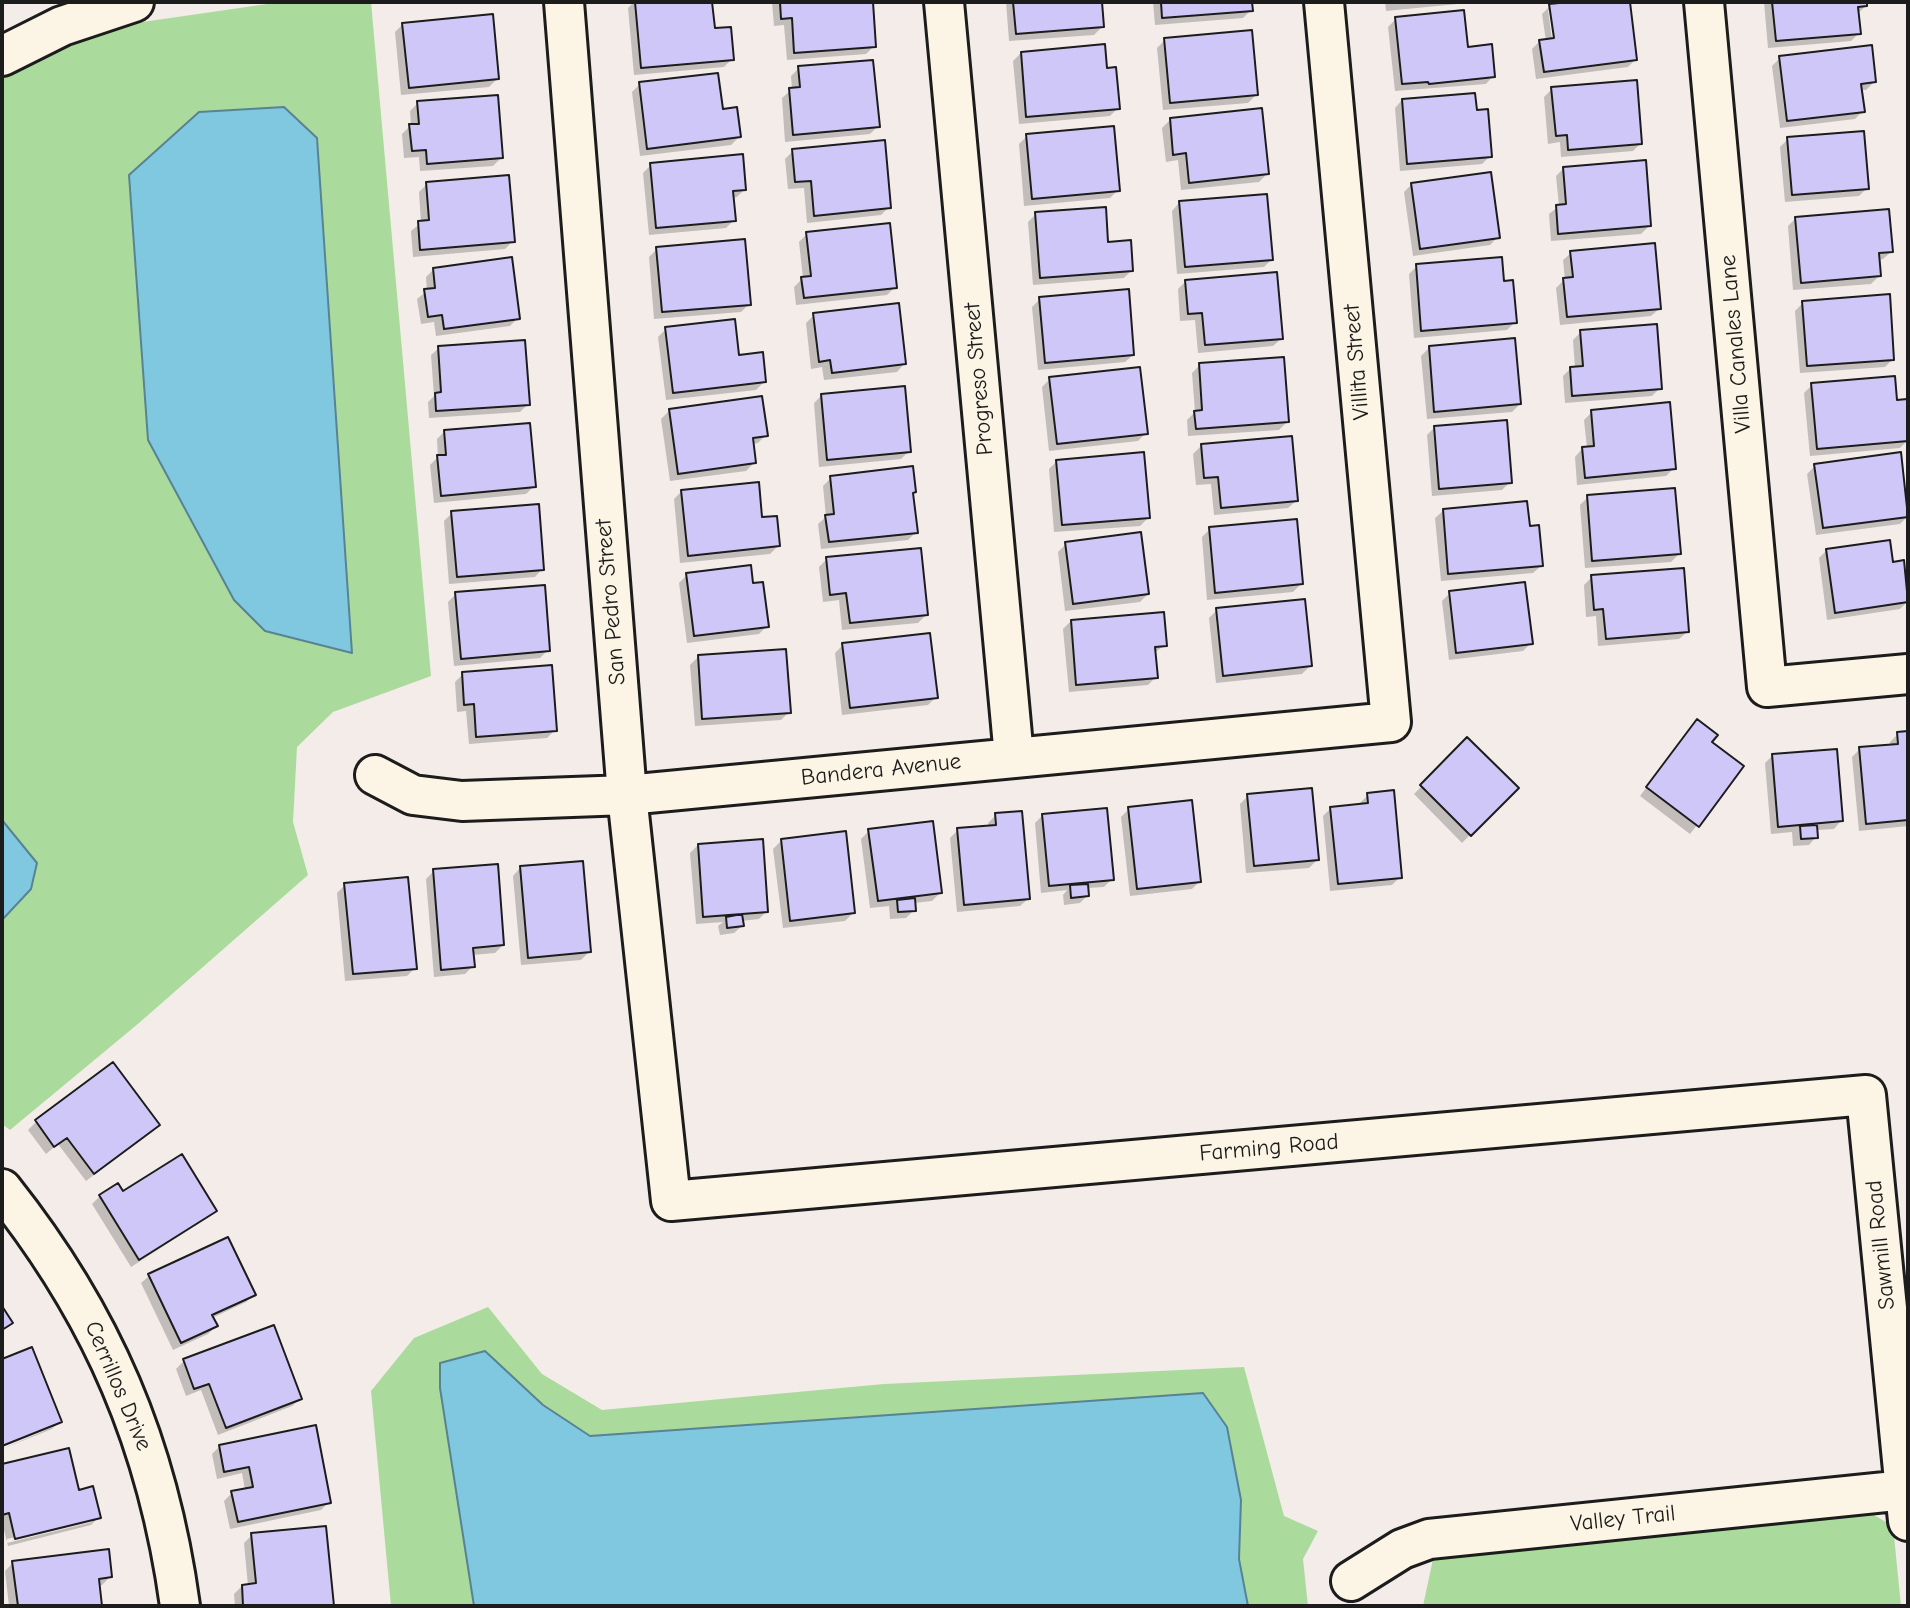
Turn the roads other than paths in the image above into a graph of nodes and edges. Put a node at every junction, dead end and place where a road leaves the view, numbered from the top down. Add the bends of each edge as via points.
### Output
1 (134, 2) edge
2 (564, 2) edge
3 (944, 2) edge
4 (1324, 2) edge
5 (1704, 2) edge
6 (58, 14) edge
7 (2, 56) edge
8 (1908, 674) edge
9 (1391, 722) joint
10 (1014, 757) junction
11 (375, 775) dead end
12 (626, 795) junction
13 (1867, 1095) joint
14 (2, 1189) edge
15 (671, 1201) joint
16 (1907, 1505) edge
17 (1351, 1581) dead end
18 (180, 1606) edge

1 - 6 street
2 - 12 street, San Pedro Street
3 - 10 street, Progreso Street
4 - 9 street, Villita Street
5 - 8 street, Villa Canales Lane via 1767,687
6 - 7 street
9 - 10 street, Bandera Avenue
10 - 12 street, Bandera Avenue
11 - 12 street, Bandera Avenue via 413,795 462,801
12 - 15 street, San Pedro Street
13 - 15 street, Farming Road
13 - 16 street, Sawmill Road
14 - 18 street, Cerrillos Drive via 80,1301 122,1386 154,1475
16 - 17 street, Valley Trail via 1429,1539 1402,1549

